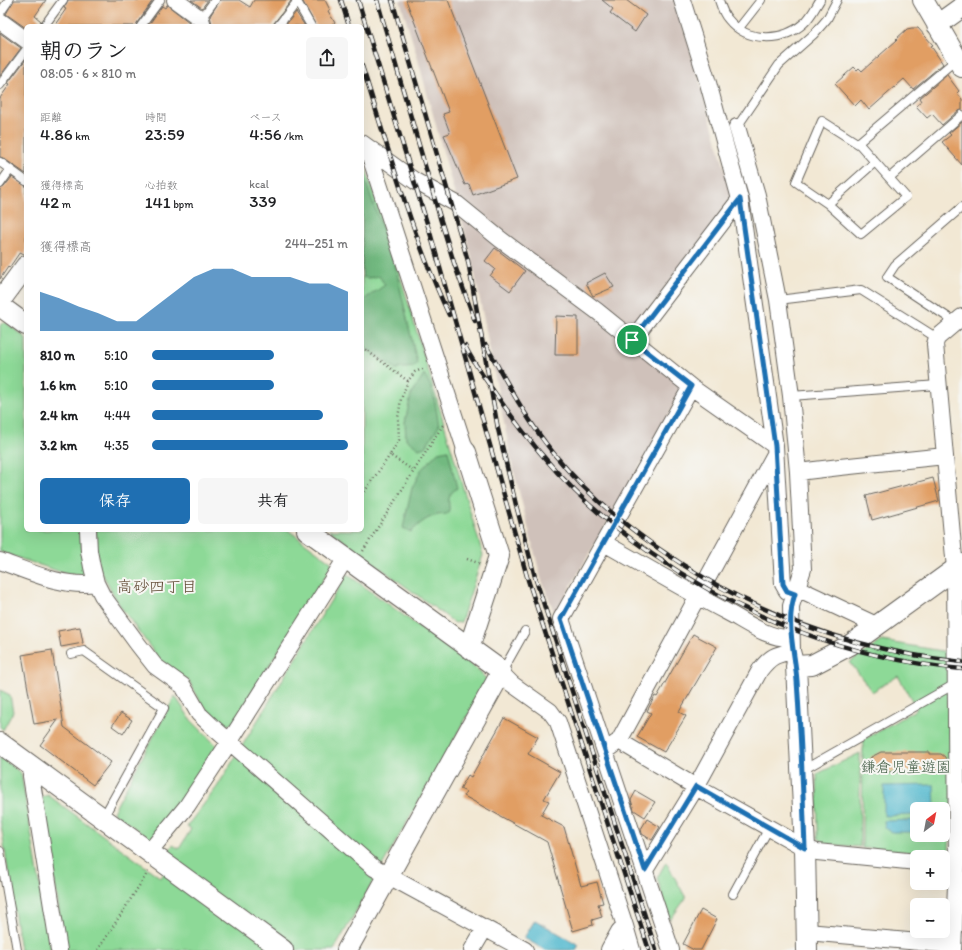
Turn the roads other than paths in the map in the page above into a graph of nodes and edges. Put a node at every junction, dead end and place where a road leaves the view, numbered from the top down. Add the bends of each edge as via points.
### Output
1 (9, 0) edge
2 (62, 0) edge
3 (160, 0) edge
4 (175, 0) edge
5 (215, 0) edge
6 (682, 0) edge
7 (719, 0) edge
8 (761, 0) edge
9 (837, 0) edge
10 (923, 0) edge
11 (296, 1) edge
12 (817, 1) edge
13 (962, 7) edge
14 (0, 13) edge
15 (0, 21) edge
16 (202, 23) edge
17 (45, 24) edge
18 (142, 24) edge
19 (279, 24) edge
20 (310, 24) edge
21 (938, 25) junction
22 (738, 28) junction
23 (24, 39) edge
24 (24, 53) edge
25 (960, 63) edge
26 (0, 85) edge
27 (962, 115) edge
28 (737, 127) joint
29 (858, 144) junction
30 (365, 145) edge
31 (0, 162) edge
32 (875, 162) junction
33 (10, 170) junction
34 (889, 178) junction
35 (24, 180) edge
36 (0, 184) edge
37 (740, 199) junction
38 (828, 204) junction
39 (962, 207) edge
40 (24, 269) edge
41 (778, 300) junction
42 (0, 301) edge
43 (0, 306) edge
44 (959, 319) edge
45 (24, 324) edge
46 (937, 338) junction
47 (632, 340) junction
48 (938, 385) junction
49 (691, 386) junction
50 (791, 396) junction
51 (775, 450) junction
52 (466, 452) joint
53 (945, 456) junction
54 (798, 472) junction
55 (88, 532) edge
56 (311, 532) edge
57 (604, 543) junction
58 (353, 556) junction
59 (0, 561) edge
60 (958, 566) edge
61 (96, 583) junction
62 (796, 591) junction
63 (697, 596) junction
64 (878, 626) junction
65 (525, 631) dead end
66 (468, 648) junction
67 (793, 651) junction
68 (71, 654) dead end
69 (501, 673) junction
70 (956, 684) junction
71 (959, 725) edge
72 (230, 741) junction
73 (620, 741) junction
74 (0, 743) edge
75 (605, 751) junction
76 (35, 769) junction
77 (802, 771) junction
78 (959, 773) edge
79 (696, 786) junction
80 (102, 818) junction
81 (769, 828) junction
82 (805, 848) junction
83 (0, 851) edge
84 (910, 861) edge
85 (149, 862) junction
86 (954, 865) edge
87 (645, 870) junction
88 (389, 876) junction
89 (733, 894) dead end
90 (485, 928) junction
91 (623, 929) junction
92 (807, 941) edge
93 (674, 948) edge
94 (953, 948) edge
95 (17, 950) edge
96 (58, 950) edge
97 (283, 950) edge
98 (347, 950) edge
99 (472, 950) edge
100 (525, 950) edge
101 (611, 950) edge
102 (632, 950) edge

1 - 14 lane
2 - 17 lane
3 - 18 lane
4 - 16 street
5 - 16 lane
6 - 37 street
7 - 22 lane via 728,20
8 - 22 lane
9 - 28 lane via 827,19 814,34 779,65
10 - 21 street
11 - 19 lane
11 - 20 lane
12 - 22 lane via 805,22 786,35 766,38
13 - 21 street
15 - 23 street
21 - 25 street
24 - 26 lane
25 - 29 lane
27 - 34 lane
28 - 41 street via 757,195
29 - 32 lane
29 - 38 lane via 822,121 796,182
30 - 47 street via 415,181 457,204
30 - 52 street
31 - 33 lane
32 - 34 lane
32 - 38 lane
33 - 35 lane
33 - 36 lane
34 - 38 lane via 906,197 861,234
37 - 47 street
37 - 51 street
39 - 44 lane via 895,265 887,277
40 - 42 street
41 - 46 lane via 861,290
41 - 50 street
43 - 45 street
44 - 46 street
46 - 48 street via 935,344
47 - 49 street
48 - 50 lane
48 - 53 street
49 - 51 street
49 - 57 street
50 - 54 street
51 - 62 street via 783,584 787,591
51 - 63 street
52 - 66 street via 499,556
53 - 54 street
53 - 60 street
54 - 62 street via 803,569
55 - 61 street via 89,551
56 - 58 street
57 - 63 street
57 - 75 street via 561,619
58 - 66 street
58 - 72 street
59 - 61 street via 58,580 86,585
60 - 64 street
60 - 70 street
61 - 72 street via 155,666 182,686 199,714
62 - 64 street
62 - 67 street via 791,606
63 - 67 street via 769,634 784,638
63 - 73 street
64 - 67 street via 850,645 812,665
65 - 69 lane
66 - 69 street
67 - 77 street
67 - 79 street via 770,658 760,670
68 - 80 lane via 84,651 164,708
69 - 88 street
69 - 91 street via 550,711 558,722
70 - 71 street
70 - 77 lane
71 - 78 street
72 - 85 street
72 - 88 street via 374,868
73 - 75 street
73 - 79 street
74 - 76 street
75 - 87 street
76 - 80 street
76 - 96 street via 31,776
77 - 82 street
78 - 86 street
79 - 81 street
79 - 87 street
80 - 85 street
81 - 82 street
81 - 89 lane
82 - 84 street via 818,852
82 - 92 street
83 - 95 lane
85 - 97 street
86 - 94 street
87 - 93 street
88 - 90 street
88 - 98 street
90 - 99 street
90 - 100 street
91 - 101 street
91 - 102 street
92 - 94 street

